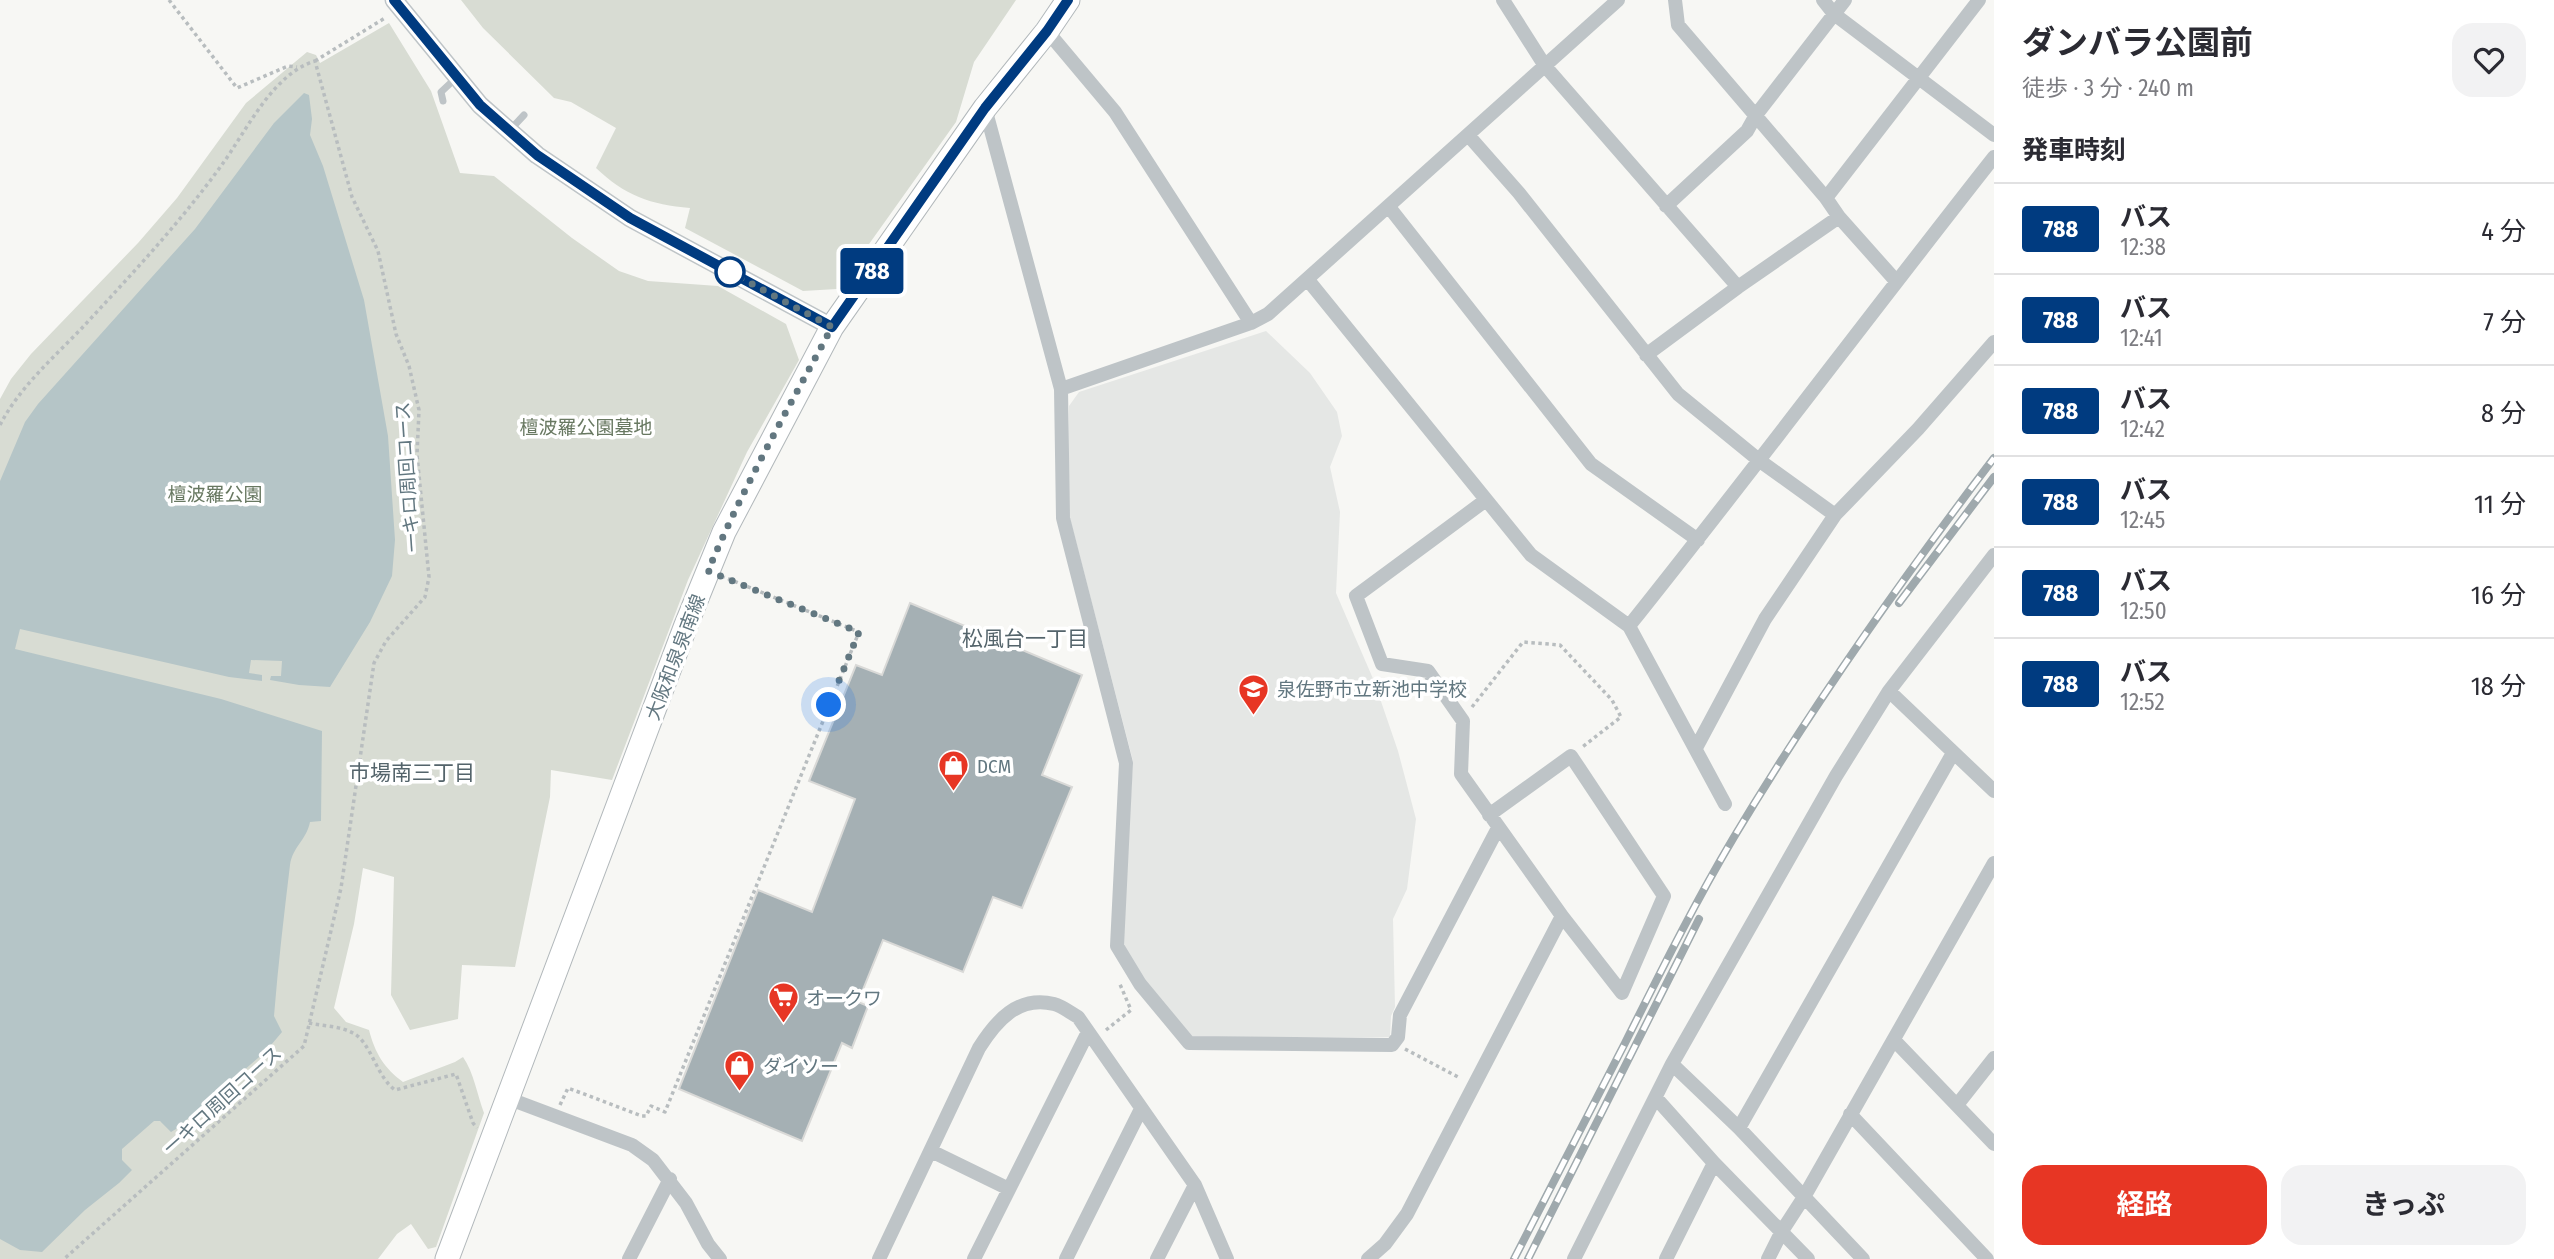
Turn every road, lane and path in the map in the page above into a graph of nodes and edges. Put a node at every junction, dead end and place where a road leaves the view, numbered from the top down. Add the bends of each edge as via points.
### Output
1 (169, 0) edge
2 (1068, 0) edge
3 (1503, 0) edge
4 (1618, 0) edge
5 (1675, 0) edge
6 (1823, 0) edge
7 (1845, 0) edge
8 (1979, 0) edge
9 (397, 4) edge
10 (1834, 14) junction
11 (1047, 31) junction
12 (315, 61) junction
13 (1545, 66) junction
14 (298, 68) junction
15 (1919, 76) junction
16 (457, 77) junction
17 (443, 100) dead end
18 (985, 108) junction
19 (524, 115) dead end
20 (1756, 115) junction
21 (509, 131) junction
22 (1468, 135) junction
23 (1994, 135) edge
24 (1994, 157) edge
25 (1826, 198) junction
26 (1389, 206) junction
27 (1667, 206) junction
28 (1839, 217) junction
29 (1308, 280) junction
30 (1896, 281) junction
31 (1738, 286) junction
32 (1251, 323) junction
33 (832, 327) junction
34 (1994, 342) edge
35 (1646, 355) junction
36 (1061, 388) junction
37 (0, 425) edge
38 (1760, 461) junction
39 (1486, 500) junction
40 (1835, 515) junction
41 (1698, 540) junction
42 (1994, 555) edge
43 (708, 571) junction
44 (1629, 626) junction
45 (1889, 691) junction
46 (1463, 720) junction
47 (1696, 748) junction
48 (1953, 753) junction
49 (1571, 755) junction
50 (1994, 791) edge
51 (1725, 804) dead end
52 (1489, 815) junction
53 (1498, 828) junction
54 (1994, 863) edge
55 (1562, 916) junction
56 (1131, 1010) dead end
57 (309, 1023) junction
58 (1090, 1036) junction
59 (1894, 1040) junction
60 (1394, 1043) junction
61 (1994, 1058) edge
62 (1672, 1063) junction
63 (1474, 1085) junction
64 (507, 1098) junction
65 (1656, 1098) junction
66 (1957, 1105) junction
67 (1141, 1109) junction
68 (1850, 1114) junction
69 (555, 1116) junction
70 (1739, 1128) junction
71 (493, 1135) junction
72 (1994, 1144) edge
73 (931, 1151) junction
74 (1714, 1163) junction
75 (670, 1179) junction
76 (1195, 1185) junction
77 (1009, 1189) junction
78 (1804, 1197) junction
79 (1782, 1231) junction
80 (64, 1259) edge
81 (447, 1259) edge
82 (629, 1259) edge
83 (720, 1259) edge
84 (879, 1259) edge
85 (974, 1259) edge
86 (1066, 1259) edge
87 (1157, 1259) edge
88 (1227, 1259) edge
89 (1368, 1259) edge
90 (1574, 1259) edge
91 (1666, 1259) edge
92 (1768, 1259) edge
93 (1808, 1259) edge
94 (1863, 1259) edge
95 (1987, 1259) edge

1 - 14 path via 237,88 288,66
2 - 11 main road, 大阪和泉泉南線
3 - 13 street
4 - 13 street
5 - 20 street via 1678,24
6 - 10 street
7 - 10 street
8 - 15 street
9 - 12 path
9 - 16 street
10 - 15 street
10 - 20 street
11 - 18 main road, 大阪和泉泉南線
11 - 32 street via 1115,112
12 - 14 path
12 - 57 path, 一キロ周回コース via 352,197 378,251 396,334 412,377 419,410 417,455 429,577 425,597 386,641 374,663 341,888
13 - 22 street
13 - 27 street
14 - 37 path via 254,115 221,166 152,252 30,383
15 - 23 street
15 - 25 street
16 - 17 lane via 442,92
16 - 21 street
18 - 33 main road, 大阪和泉泉南線 via 915,221
18 - 36 street
19 - 21 lane
20 - 25 street
20 - 27 street via 1747,131
21 - 33 street via 630,218
22 - 26 street
22 - 35 street
24 - 30 street
25 - 28 street
26 - 29 street
26 - 41 street via 1591,464
27 - 31 street
28 - 30 street
28 - 31 street
29 - 32 street
29 - 39 street
30 - 38 street
31 - 35 street
32 - 36 street
33 - 43 main road, 大阪和泉泉南線
34 - 40 street
35 - 38 street via 1678,394
36 - 60 street via 1063,518 1126,762 1117,946 1140,984 1189,1043
38 - 40 street
38 - 41 street
39 - 44 street via 1531,555
39 - 46 street via 1356,596 1382,664 1429,671
40 - 47 street via 1765,619
41 - 44 street
42 - 45 street
43 - 64 main road, 大阪和泉泉南線 via 678,665
43 - 69 path via 859,632 665,1112 651,1106 642,1116 568,1088
44 - 47 street
45 - 48 street
45 - 62 street
46 - 49 path via 1522,642 1560,645 1612,700 1621,717
46 - 52 street via 1461,774
47 - 51 street
48 - 50 street
48 - 70 street
49 - 52 street
49 - 55 street via 1664,896 1622,993
52 - 53 street
53 - 55 street
53 - 60 street via 1400,1015
54 - 59 street
55 - 63 street
56 - 58 path
57 - 71 path via 360,1037 384,1082 395,1090 456,1074 473,1123 482,1133
57 - 80 path, 一キロ周回コース via 304,1046
58 - 67 street
58 - 73 street via 1078,1017 1054,1004 1027,1003 1009,1011 979,1048
58 - 77 street
59 - 66 street
59 - 68 street
60 - 63 path
61 - 66 street
62 - 65 street
62 - 70 street
63 - 89 street via 1407,1214
64 - 69 street
64 - 71 main road, 大阪和泉泉南線
65 - 74 street
65 - 90 street
66 - 72 street
67 - 76 street
67 - 86 street
68 - 78 street
68 - 95 street
69 - 75 street via 632,1145
70 - 78 street
71 - 81 main road, 大阪和泉泉南線
73 - 77 street
73 - 84 street
74 - 79 street
74 - 91 street
75 - 82 street
75 - 83 street
76 - 87 street
76 - 88 street
77 - 85 street
78 - 79 street
78 - 94 street
79 - 92 street
79 - 93 street

